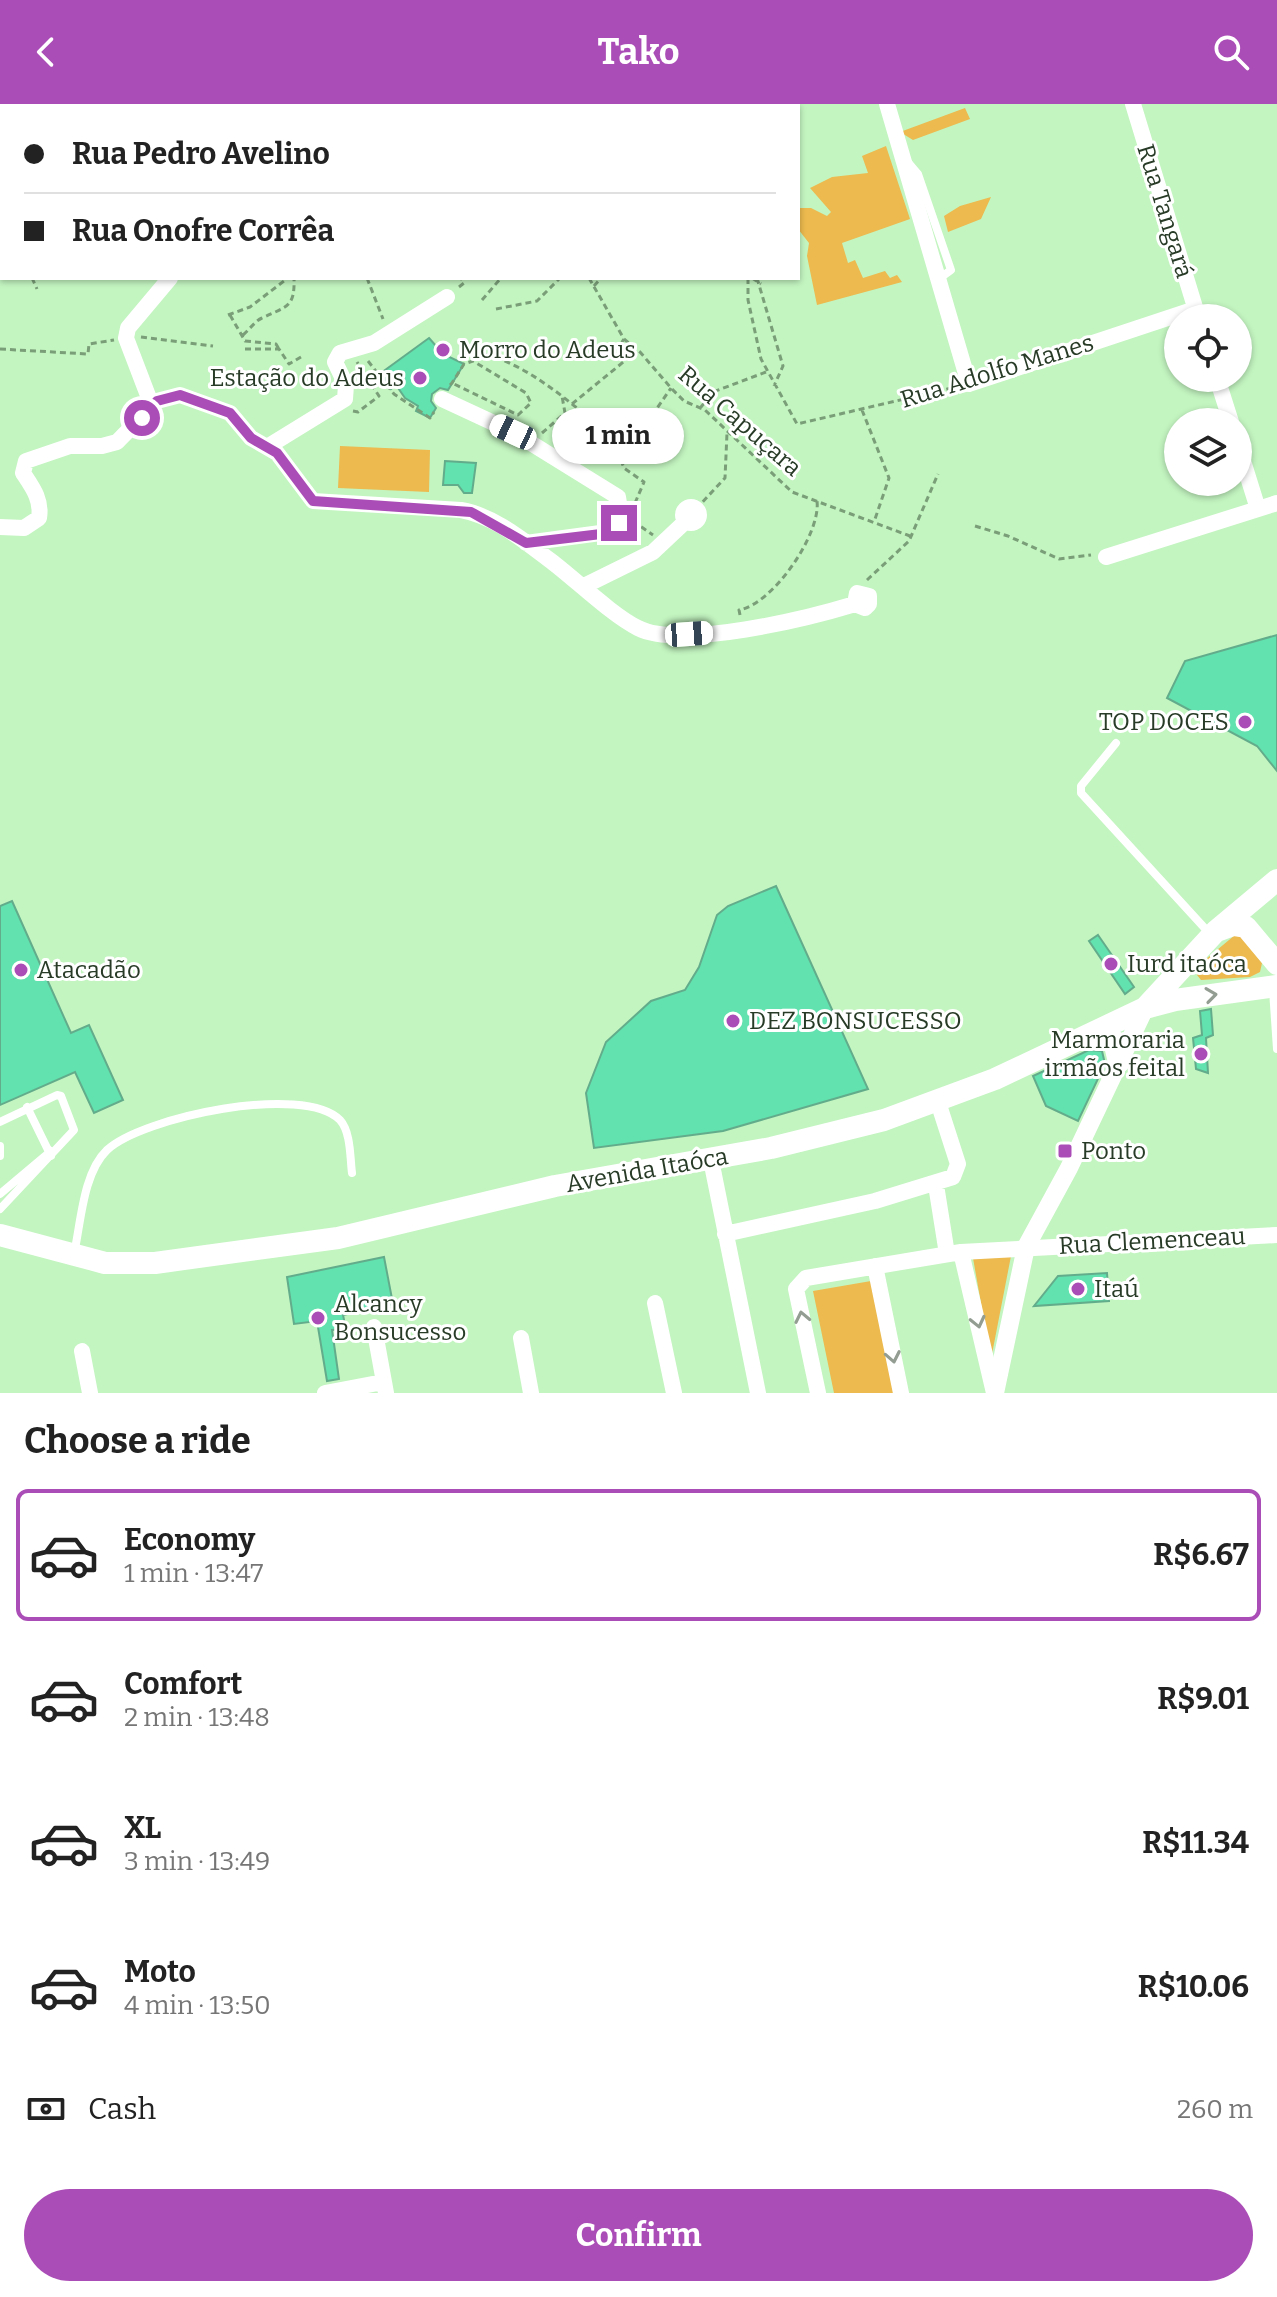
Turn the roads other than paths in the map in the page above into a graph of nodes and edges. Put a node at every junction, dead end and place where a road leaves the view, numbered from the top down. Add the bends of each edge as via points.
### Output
1 (887, 104) edge
2 (1133, 104) edge
3 (168, 280) edge
4 (447, 297) dead end
5 (1193, 304) edge
6 (1164, 324) edge
7 (442, 399) dead end
8 (152, 406) junction
9 (267, 447) junction
10 (1252, 490) edge
11 (1277, 503) edge
12 (1258, 509) junction
13 (691, 515) road end
14 (0, 527) edge
15 (526, 543) junction
16 (1106, 557) road end
17 (584, 586) junction
18 (857, 598) road end
19 (1116, 743) dead end
20 (1277, 880) edge
21 (1214, 934) junction
22 (1277, 964) edge
23 (1276, 983) edge
24 (1145, 1008) junction
25 (1087, 1036) junction
26 (1277, 1049) edge
27 (1119, 1062) junction
28 (938, 1102) junction
29 (27, 1107) junction
30 (0, 1122) edge
31 (0, 1146) edge
32 (53, 1153) junction
33 (0, 1156) edge
34 (711, 1160) junction
35 (352, 1173) dead end
36 (936, 1185) junction
37 (0, 1194) edge
38 (0, 1209) edge
39 (725, 1234) junction
40 (0, 1235) edge
41 (1277, 1235) edge
42 (1026, 1247) junction
43 (954, 1253) junction
44 (73, 1256) junction
45 (875, 1266) junction
46 (655, 1303) dead end
47 (374, 1327) dead end
48 (521, 1338) dead end
49 (82, 1351) dead end
50 (384, 1387) edge
51 (90, 1393) edge
52 (325, 1393) edge
53 (531, 1393) edge
54 (674, 1393) edge
55 (758, 1393) edge
56 (818, 1393) edge
57 (901, 1393) edge
58 (994, 1393) edge

1 - 6 street, Rua Adolfo Manes via 969,384
2 - 5 street, Rua Tangará
3 - 8 street via 128,328 126,338
4 - 9 street via 392,334 338,355 345,399
7 - 15 street via 530,443 618,497 621,516 614,528
8 - 9 street via 171,396 198,398 230,413 251,438
8 - 14 street via 117,442 70,446 26,461 23,473 41,507 39,518 24,528
9 - 15 street via 313,501 471,512
10 - 12 street
11 - 12 street
12 - 16 street
13 - 17 street via 665,544
15 - 17 street
17 - 18 street via 637,628 655,632 791,623
19 - 21 lane via 1081,786 1081,793
20 - 21 main road
21 - 22 main road via 1233,925 1246,927
21 - 24 main road
24 -> 23 main road, Avenida Itaóca
23 - 26 lane
24 - 25 main road, Avenida Itaóca
24 - 27 street
25 - 27 main road via 1114,1041
25 - 28 main road, Avenida Itaóca
27 - 42 street
28 - 34 main road, Avenida Itaóca via 829,1135
28 - 36 street via 958,1168 953,1177
29 - 30 lane
29 - 32 lane
29 - 32 lane via 61,1096 73,1134
31 - 33 lane
32 - 37 lane
32 - 38 lane
34 - 39 street
34 - 44 main road, Avenida Itaóca via 555,1186 338,1238 155,1263 105,1263
35 - 44 lane via 347,1133 331,1114 287,1105 180,1115 134,1131 106,1150 94,1166
36 - 39 street
36 - 43 street
39 - 55 street
40 - 44 main road, Avenida Itaóca
41 - 42 street, Rua Clemenceau
42 - 43 street, Rua Clemenceau
42 - 58 street
43 - 45 street, Rua Clemenceau
43 -> 58 street
56 -> 45 street, Rua Clemenceau via 797,1284
45 -> 57 street
46 - 54 street
47 - 50 street
48 - 53 street
49 - 51 street
50 - 52 street

